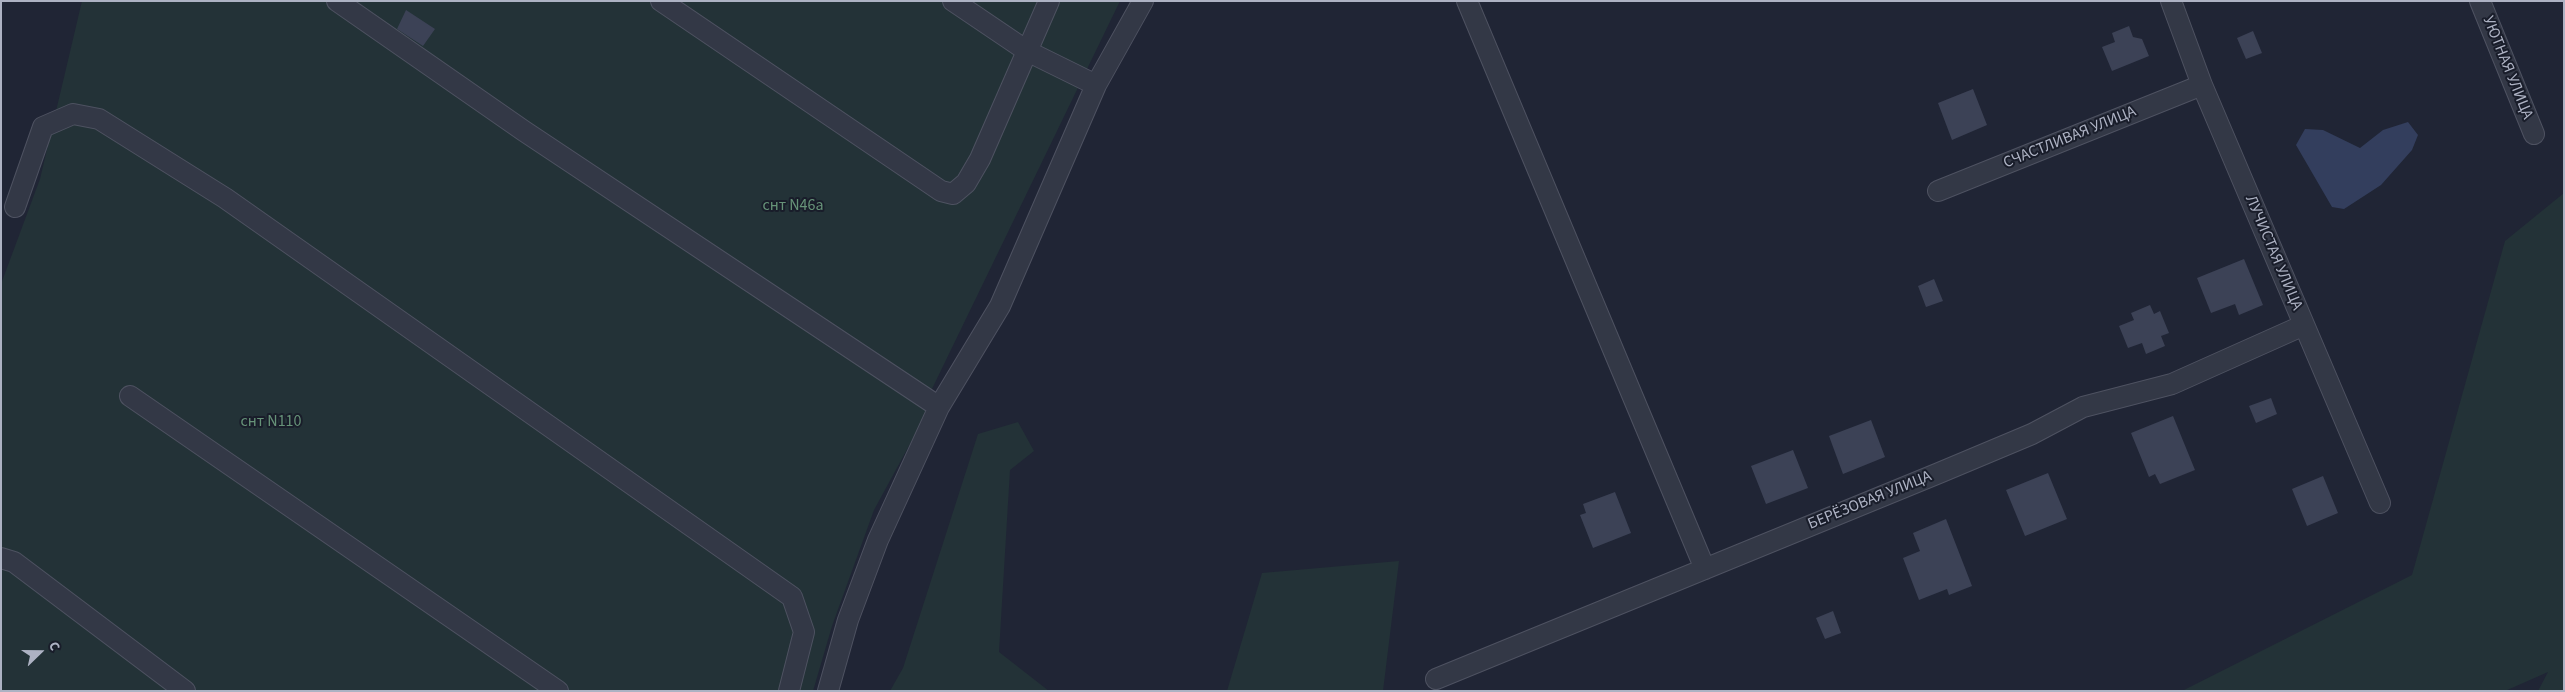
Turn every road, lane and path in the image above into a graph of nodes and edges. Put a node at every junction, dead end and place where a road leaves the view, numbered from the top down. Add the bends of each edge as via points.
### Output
1 (338, 1) edge
2 (661, 1) edge
3 (953, 1) edge
4 (1049, 1) edge
5 (1143, 1) edge
6 (1467, 1) edge
7 (2171, 1) edge
8 (2480, 1) edge
9 (1027, 51) junction
10 (1096, 85) junction
11 (2202, 85) junction
12 (2534, 134) dead end
13 (1938, 191) dead end
14 (15, 208) dead end
15 (2304, 325) junction
16 (130, 396) dead end
17 (939, 407) junction
18 (2380, 503) dead end
19 (1, 558) edge
20 (1705, 569) junction
21 (1436, 679) dead end
22 (185, 691) edge
23 (558, 691) edge
24 (789, 691) edge
25 (828, 691) edge

1 - 17 street via 524,131
2 - 9 street via 941,191 952,194 966,183 980,159
3 - 9 street
4 - 9 street
5 - 10 street
6 - 20 street
7 - 11 street, ЛУЧИСТАЯ УЛИЦА
8 - 12 street, УЮТНАЯ УЛИЦА
9 - 10 street
10 - 17 street via 1000,306
11 - 13 street, СЧАСТЛИВАЯ УЛИЦА
11 - 15 street, ЛУЧИСТАЯ УЛИЦА
14 - 24 street via 43,127 73,114 99,119 225,198 792,597 804,632
15 - 18 street, ЛУЧИСТАЯ УЛИЦА
15 - 20 street, БЕРЁЗОВАЯ УЛИЦА via 2172,384 2083,407 2032,434
16 - 23 street
17 - 25 street via 875,549 848,620
19 - 22 street via 14,562
20 - 21 street, БЕРЁЗОВАЯ УЛИЦА

